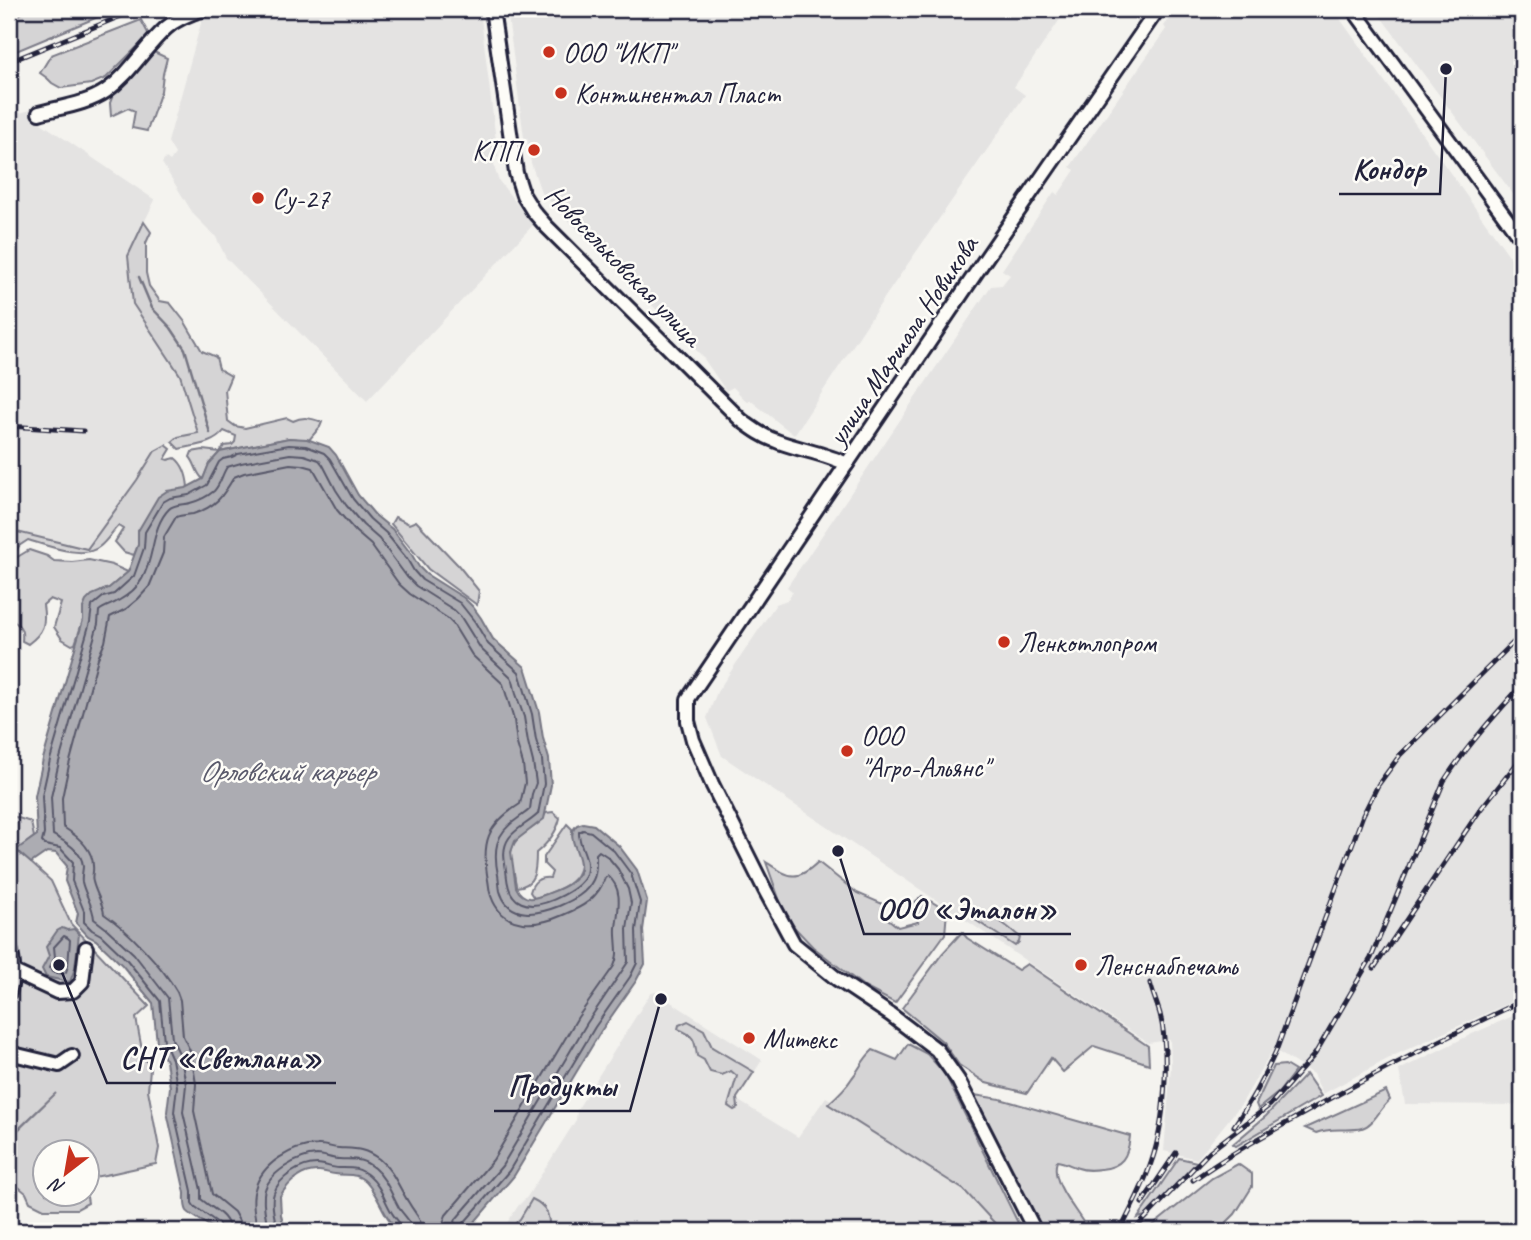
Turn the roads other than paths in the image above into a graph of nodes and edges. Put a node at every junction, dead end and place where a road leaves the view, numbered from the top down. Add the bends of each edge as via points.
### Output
1 (204, 9) edge
2 (492, 9) edge
3 (1158, 9) edge
4 (1353, 9) edge
5 (39, 113) dead end
6 (1522, 240) edge
7 (847, 464) junction
8 (9, 945) edge
9 (86, 948) dead end
10 (14, 972) junction
11 (9, 993) edge
12 (9, 1053) edge
13 (72, 1056) dead end
14 (1035, 1231) edge

1 - 5 street via 167,27 102,93
2 - 7 street, Новосельковская улица via 516,173 533,211 741,420 777,442
3 - 7 street, улица Маршала Новикова
4 - 6 street
7 - 14 street, улица Маршала Новикова via 688,699 688,721 706,771 794,944 937,1050 958,1080
8 - 10 street
9 - 10 street via 82,982 73,991 57,992
10 - 11 street
12 - 13 street via 59,1065

